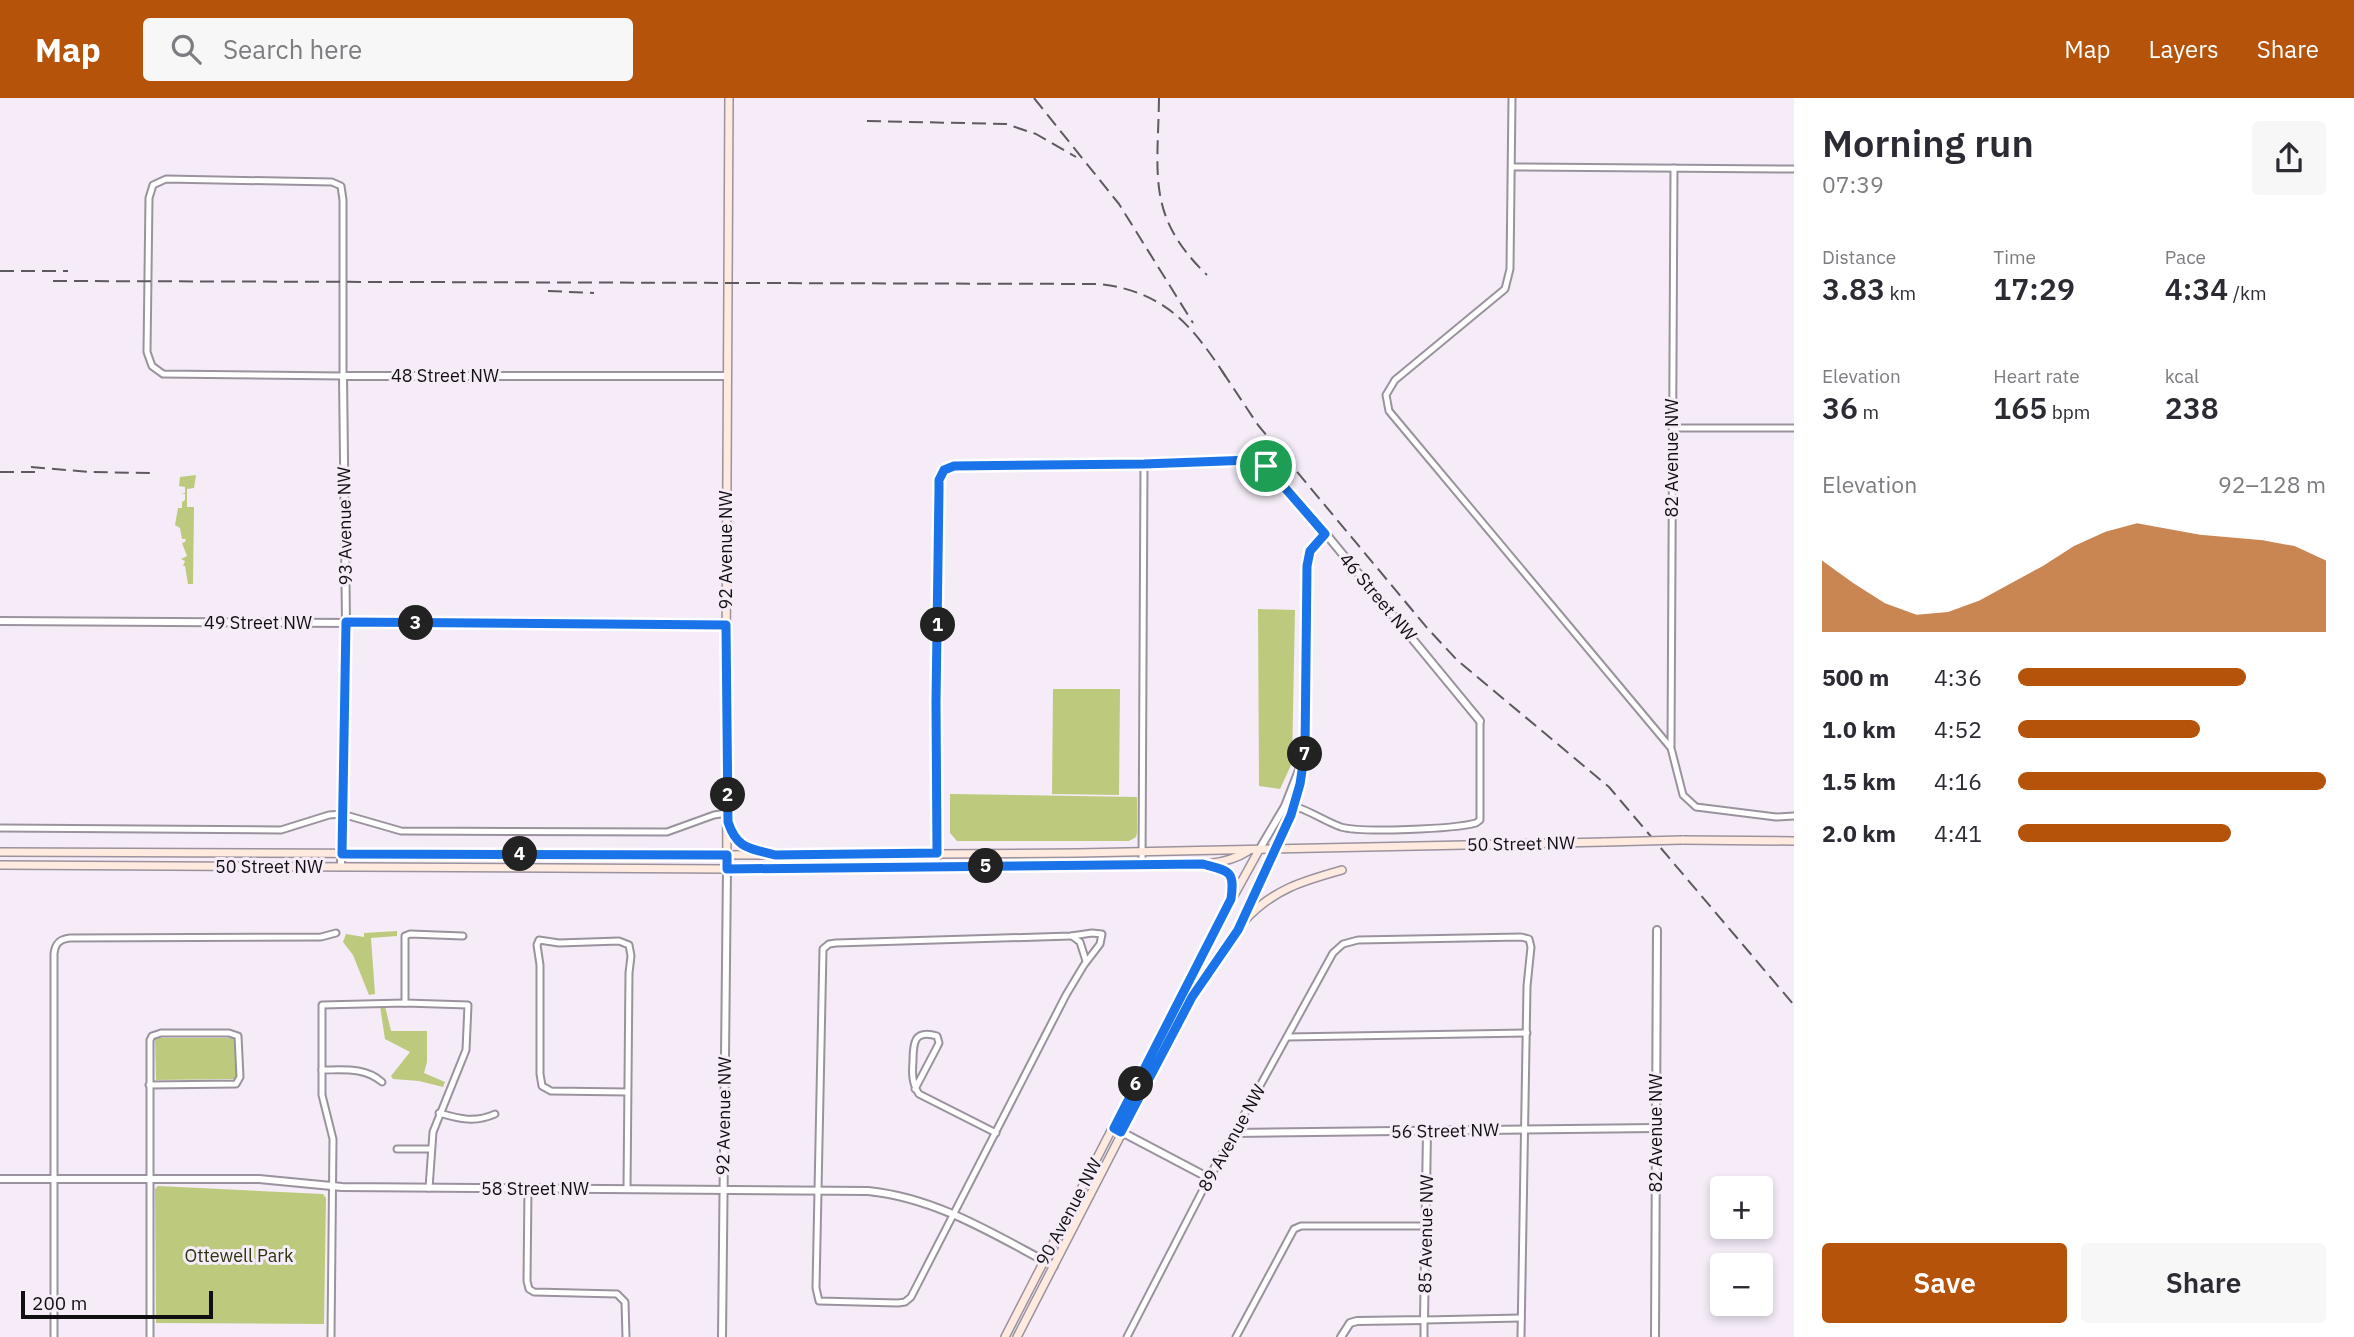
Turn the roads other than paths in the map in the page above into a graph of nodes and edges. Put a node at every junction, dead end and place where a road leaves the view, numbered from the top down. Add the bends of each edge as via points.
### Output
1 (729, 98) edge
2 (1512, 98) edge
3 (1513, 167) junction
4 (1674, 168) junction
5 (1794, 169) edge
6 (163, 374) joint
7 (343, 376) junction
8 (727, 376) junction
9 (1672, 428) junction
10 (1794, 428) edge
11 (1144, 464) junction
12 (1325, 534) junction
13 (0, 621) edge
14 (346, 622) junction
15 (726, 625) junction
16 (1480, 720) joint
17 (1671, 748) junction
18 (1290, 805) junction
19 (342, 814) junction
20 (1794, 816) edge
21 (728, 817) junction
22 (0, 828) edge
23 (1794, 841) edge
24 (1276, 849) junction
25 (1249, 850) junction
26 (1259, 850) junction
27 (1142, 851) junction
28 (0, 852) edge
29 (937, 853) junction
30 (342, 854) junction
31 (727, 855) junction
32 (775, 855) junction
33 (1203, 864) junction
34 (0, 865) edge
35 (1142, 865) junction
36 (341, 867) junction
37 (937, 867) junction
38 (727, 869) junction
39 (1342, 870) dead end
40 (1231, 899) junction
41 (1240, 925) junction
42 (1657, 930) dead end
43 (336, 933) dead end
44 (463, 936) dead end
45 (1072, 936) junction
46 (1086, 961) junction
47 (405, 1003) junction
48 (1527, 1033) junction
49 (1288, 1037) junction
50 (322, 1070) junction
51 (382, 1082) dead end
52 (149, 1085) junction
53 (915, 1089) junction
54 (628, 1092) junction
55 (439, 1113) junction
56 (495, 1114) dead end
57 (1656, 1128) junction
58 (1525, 1129) junction
59 (1117, 1130) junction
60 (1427, 1131) junction
61 (996, 1133) junction
62 (1234, 1133) junction
63 (397, 1149) dead end
64 (430, 1149) junction
65 (149, 1178) junction
66 (1209, 1178) junction
67 (0, 1179) edge
68 (54, 1179) junction
69 (332, 1186) junction
70 (429, 1188) junction
71 (528, 1189) junction
72 (627, 1189) junction
73 (723, 1190) junction
74 (818, 1191) junction
75 (953, 1213) junction
76 (1425, 1226) junction
77 (1043, 1260) junction
78 (1054, 1266) junction
79 (1521, 1318) junction
80 (1424, 1320) junction
81 (54, 1337) edge
82 (150, 1337) edge
83 (331, 1337) edge
84 (626, 1337) edge
85 (722, 1337) edge
86 (1005, 1337) edge
87 (1017, 1337) edge
88 (1127, 1337) edge
89 (1236, 1337) edge
90 (1341, 1337) edge
91 (1424, 1337) edge
92 (1521, 1337) edge
93 (1655, 1337) edge

1 - 8 main road, 92 Avenue NW
2 - 3 street
3 - 4 street
3 - 17 street via 1504,289 1395,380 1386,395 1389,411
4 - 5 street
4 - 9 street, 82 Avenue NW
6 - 7 street, 48 Street NW
6 - 7 street, 93 Avenue NW via 152,366 147,352 149,198 153,185 166,180 332,182 341,186
7 - 8 street, 48 Street NW
7 - 14 street, 93 Avenue NW
8 - 15 main road, 92 Avenue NW
9 - 10 street
9 - 17 street, 82 Avenue NW
11 - 12 street, 46 Street NW via 1251,460 1266,466
11 - 27 street
11 - 29 street, 46 Street NW via 954,466 944,470 939,480
12 - 16 street, 46 Street NW
12 - 18 street, 90 Avenue NW via 1310,551 1307,566 1305,751
13 - 14 street, 49 Street NW
14 - 15 street, 49 Street NW
14 - 19 street, 93 Avenue NW
15 - 21 main road, 92 Avenue NW
16 - 18 street via 1480,820 1476,823 1351,829
17 - 20 street via 1683,795 1696,807
18 - 24 street, 90 Avenue NW
18 - 26 street, 90 Avenue NW
19 - 21 street, 50 Street NW via 401,831 667,832 714,815
19 - 22 street, 50 Street NW via 281,830
19 - 30 street, 93 Avenue NW
21 - 31 main road, 92 Avenue NW
21 - 32 main road via 739,844
23 - 24 main road, 50 Street NW, bridge
24 - 26 main road, 50 Street NW
24 - 41 main road, 90 Avenue NW
25 - 26 main road, 50 Street NW
25 - 27 main road, 50 Street NW
25 - 33 main road, 50 Street NW via 1234,859
26 - 40 main road, 90 Avenue NW
27 - 29 main road, 50 Street NW
27 - 35 street
28 - 30 main road, 50 Street NW
29 - 32 main road, 50 Street NW
29 - 37 street
30 - 31 main road, 50 Street NW
30 - 36 street, 93 Avenue NW
31 - 32 main road, 50 Street NW
31 - 38 main road, 92 Avenue NW
33 - 35 main road, 50 Street NW
33 - 40 main road via 1231,875
34 - 36 main road, 50 Street NW
35 - 37 main road, 50 Street NW
36 - 38 main road, 50 Street NW
37 - 38 main road, 50 Street NW
38 - 73 street, 92 Avenue NW
39 - 41 main road via 1291,886
40 - 59 main road, 90 Avenue NW
41 - 59 main road, 90 Avenue NW via 1192,997
42 - 57 street, 82 Avenue NW
43 - 68 street via 321,937 59,941 54,954
44 - 47 street via 405,936
45 - 46 street via 1080,942
45 - 46 street via 1102,934
45 - 74 street via 829,944 821,954
46 - 61 street
47 - 50 street via 322,1006
47 - 55 street via 468,1005 466,1050
48 - 49 street
48 - 49 street, 89 Avenue NW via 1531,947 1529,939 1521,937 1343,944 1333,953
48 - 58 street
49 - 62 street, 89 Avenue NW
50 - 51 street via 359,1070
50 - 69 street via 322,1095 333,1133
52 - 52 street via 152,1035 236,1034 240,1077 236,1084
52 - 65 street
53 - 53 street via 937,1048 937,1036 924,1034 913,1043
53 - 61 street
54 - 54 street via 629,945 539,940 540,1082 551,1091
54 - 72 street
55 - 56 street via 469,1121
55 - 64 street
57 - 58 street, 56 Street NW
57 - 93 street, 82 Avenue NW
58 - 60 street, 56 Street NW
58 - 79 street
59 - 66 street
59 - 77 main road, 90 Avenue NW
59 - 78 main road, 90 Avenue NW
60 - 62 street, 56 Street NW
60 - 76 street, 85 Avenue NW
61 - 75 street
62 - 66 street, 89 Avenue NW
63 - 64 street
64 - 70 street
65 - 68 street, 58 Street NW
65 - 69 street, 58 Street NW via 259,1179
65 - 82 street
66 - 88 street, 89 Avenue NW
67 - 68 street, 58 Street NW
68 - 81 street
69 - 70 street, 58 Street NW
69 - 83 street
70 - 71 street, 58 Street NW
71 - 72 street, 58 Street NW
71 - 84 street via 529,1289 622,1297
72 - 73 street, 58 Street NW
73 - 74 street, 58 Street NW
73 - 85 street, 92 Avenue NW
74 - 75 street, 58 Street NW via 892,1194
74 - 75 street via 816,1297 825,1303 905,1302
75 - 77 street, 58 Street NW
76 - 80 street, 85 Avenue NW
76 - 89 street via 1294,1229
77 - 78 street, 58 Street NW
77 - 86 main road, 90 Avenue NW
78 - 87 main road, 90 Avenue NW
79 - 80 street
79 - 92 street
80 - 90 street via 1357,1321 1350,1323
80 - 91 street, 85 Avenue NW

